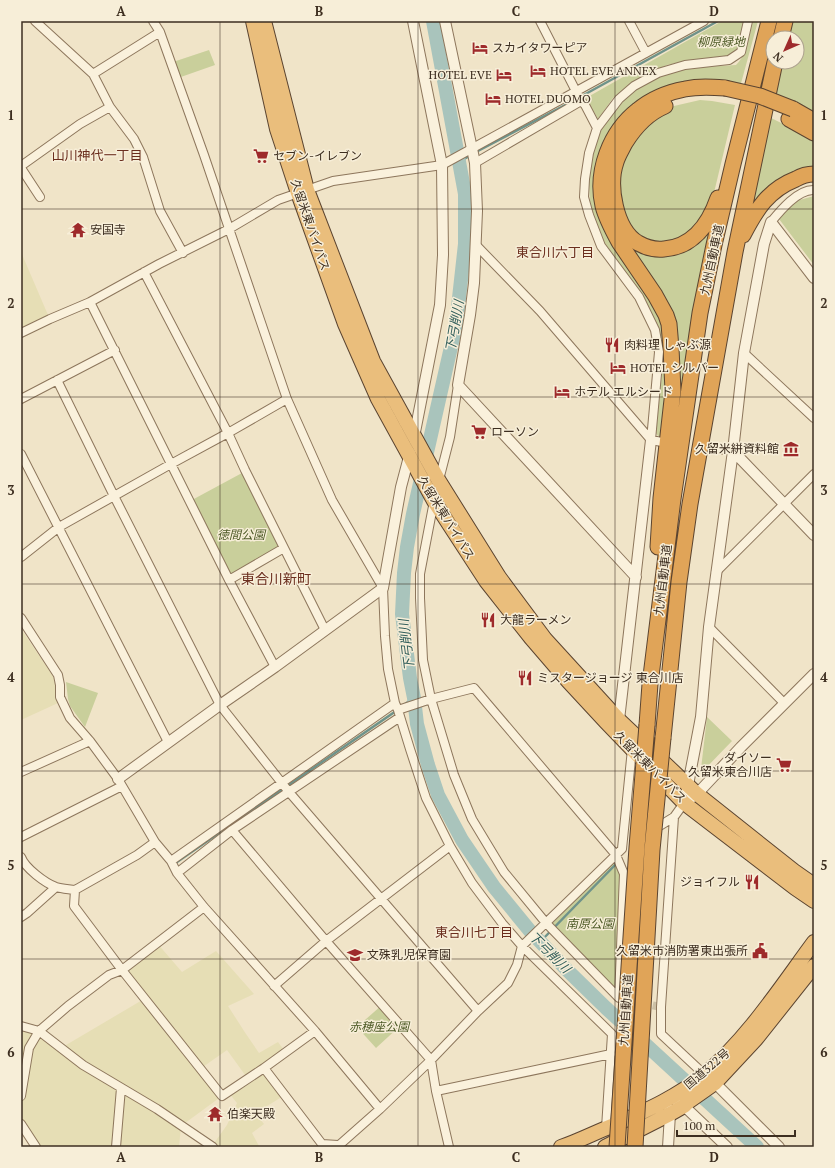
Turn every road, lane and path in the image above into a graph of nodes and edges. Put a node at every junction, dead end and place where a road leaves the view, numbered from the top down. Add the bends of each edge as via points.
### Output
1 (35, 21) edge
2 (153, 21) edge
3 (253, 21) edge
4 (264, 21) edge
5 (413, 21) edge
6 (445, 21) edge
7 (540, 21) edge
8 (629, 21) edge
9 (704, 21) edge
10 (748, 21) edge
11 (769, 21) edge
12 (160, 32) junction
13 (646, 53) junction
14 (773, 70) edge
15 (93, 74) junction
16 (576, 91) junction
17 (726, 94) junction
18 (581, 101) junction
19 (110, 107) junction
20 (791, 114) junction
21 (814, 121) edge
22 (597, 128) junction
23 (814, 133) edge
24 (472, 150) junction
25 (475, 163) junction
26 (733, 164) junction
27 (442, 166) junction
28 (21, 167) edge
29 (814, 174) edge
30 (814, 190) edge
31 (302, 192) junction
32 (40, 197) dead end
33 (771, 222) junction
34 (229, 229) junction
35 (476, 245) junction
36 (735, 252) junction
37 (183, 253) junction
38 (144, 272) junction
39 (814, 278) edge
40 (90, 302) junction
41 (21, 333) edge
42 (115, 350) junction
43 (744, 353) junction
44 (56, 380) junction
45 (458, 385) junction
46 (21, 399) edge
47 (287, 399) junction
48 (814, 418) edge
49 (228, 434) junction
50 (414, 437) junction
51 (650, 440) junction
52 (662, 442) dead end
53 (713, 448) dead end
54 (733, 451) junction
55 (21, 454) edge
56 (409, 457) junction
57 (171, 464) junction
58 (814, 474) edge
59 (438, 481) junction
60 (114, 496) junction
61 (434, 501) junction
62 (784, 504) junction
63 (59, 527) junction
64 (814, 535) edge
65 (284, 548) junction
66 (21, 557) edge
67 (716, 572) junction
68 (636, 577) junction
69 (229, 580) junction
70 (383, 588) junction
71 (21, 618) edge
72 (709, 627) junction
73 (325, 630) junction
74 (275, 667) junction
75 (814, 674) edge
76 (650, 684) junction
77 (431, 699) junction
78 (784, 703) junction
79 (220, 705) junction
80 (398, 710) junction
81 (619, 720) junction
82 (90, 741) junction
83 (168, 742) junction
84 (633, 750) junction
85 (21, 772) edge
86 (120, 783) junction
87 (282, 783) junction
88 (693, 790) junction
89 (289, 792) junction
90 (684, 803) junction
91 (674, 817) junction
92 (232, 830) junction
93 (21, 837) edge
94 (155, 842) junction
95 (450, 846) junction
96 (622, 849) junction
97 (616, 855) junction
98 (21, 857) edge
99 (171, 861) junction
100 (177, 873) junction
101 (814, 885) edge
102 (56, 887) junction
103 (75, 890) junction
104 (381, 899) junction
105 (814, 901) edge
106 (204, 907) junction
107 (21, 917) edge
108 (546, 923) junction
109 (326, 941) junction
110 (814, 942) edge
111 (522, 946) junction
112 (814, 966) edge
113 (122, 970) junction
114 (274, 986) junction
115 (478, 1010) junction
116 (21, 1026) edge
117 (315, 1031) junction
118 (39, 1032) junction
119 (611, 1054) junction
120 (431, 1060) junction
121 (264, 1068) junction
122 (706, 1081) junction
123 (121, 1088) junction
124 (436, 1091) junction
125 (21, 1096) edge
126 (665, 1100) junction
127 (684, 1100) junction
128 (380, 1109) junction
129 (670, 1114) junction
130 (21, 1124) edge
131 (606, 1128) junction
132 (338, 1146) edge
133 (36, 1147) edge
134 (116, 1147) edge
135 (213, 1147) edge
136 (448, 1147) edge
137 (561, 1147) edge
138 (604, 1147) edge
139 (617, 1147) edge
140 (635, 1147) edge
141 (668, 1147) edge
142 (727, 1147) edge
143 (779, 1147) edge

1 - 15 street
2 - 12 street
3 - 31 highway, 久留米東バイパス via 277,129
4 - 31 highway, 久留米東バイパス
5 - 27 street
6 - 24 street
7 - 16 street
8 - 13 street
9 - 13 street
10 - 22 street via 741,52 729,60 685,65 658,73 634,86 619,99
11 - 26 highway, 九州自動車道
12 - 15 street
12 - 34 street
13 - 16 street
14 - 36 highway, 九州自動車道
15 - 19 street
16 - 18 street
16 - 24 street
17 - 20 highway, bridge via 760,96
17 - 26 highway via 672,102 646,116 632,133 620,151 612,185 621,223 637,242 646,247 658,250 673,249 689,241 708,221
17 - 76 highway via 700,87 685,89 652,101 639,109 617,132 609,147 601,176 605,211 619,242 660,304 668,324 671,348 673,391 661,498
18 - 22 street
18 - 25 street
19 - 28 street via 80,124
19 - 37 street via 134,139 143,157 160,211
20 - 21 highway
20 - 23 highway
22 - 51 street via 589,153 584,197 601,246 639,297 655,330 659,352
24 - 25 street
24 - 27 street
25 - 35 street
26 - 76 highway, 九州自動車道 via 700,313
27 - 31 street via 333,181
27 - 50 street via 443,255 440,305
28 - 32 street
29 - 36 highway via 787,182 773,191 752,219
30 - 33 street via 795,197
31 - 34 street via 278,200
31 - 50 highway, 久留米東バイパス via 373,361
31 - 56 highway, 久留米東バイパス via 345,324 378,400
33 - 39 street
33 - 43 street via 764,244
34 - 37 street
34 - 47 street
35 - 45 street via 470,315
35 - 51 street via 540,311
36 - 140 highway, 九州自動車道, bridge via 680,574 652,850
37 - 38 street
38 - 40 street
38 - 49 street
40 - 41 street
40 - 42 street
42 - 44 street
42 - 57 street
43 - 48 street
43 - 54 street
44 - 46 street
44 - 60 street
45 - 59 street via 450,437
45 - 68 street
47 - 49 street
47 - 70 street via 332,500
49 - 57 street
49 - 65 street
50 - 56 street
50 - 59 highway, 久留米東バイパス
51 - 52 street
51 - 68 street
53 - 54 street
54 - 62 street
54 - 67 street
55 - 63 street
56 - 61 highway, 久留米東バイパス
56 - 70 street via 401,487
57 - 60 street
57 - 69 street
58 - 62 street
59 - 61 street
59 - 81 highway, 久留米東バイパス via 499,577 545,639
60 - 63 street
60 - 79 street
61 - 77 street via 420,574 424,660
61 - 84 highway, 久留米東バイパス via 486,581 527,633
62 - 64 street
62 - 67 street
63 - 66 street
63 - 83 street
65 - 69 street
65 - 73 street
67 - 72 street
68 - 81 street
69 - 74 street
70 - 73 street
70 - 80 street via 388,669
71 - 82 street via 58,675 60,697 70,718
72 - 78 street
72 - 88 street
73 - 74 street
74 - 79 street
75 - 78 street
76 - 139 highway, 九州自動車道, bridge
77 - 80 street
77 - 97 street via 474,688
77 - 108 street via 454,774 472,819 504,872
78 - 88 street
79 - 83 street
79 - 87 street
80 - 87 street
80 - 89 street
80 - 95 street via 426,798
81 - 84 street
81 - 88 highway, 久留米東バイパス
82 - 85 street
82 - 86 street
83 - 86 street
84 - 90 highway, 久留米東バイパス
84 - 96 street
86 - 93 street
86 - 94 street
87 - 89 street
87 - 99 street
88 - 90 street
88 - 101 highway, 久留米東バイパス
89 - 92 street
89 - 104 street
90 - 91 street
90 - 105 highway, 久留米東バイパス
91 - 96 street
91 - 122 street via 661,1034
92 - 100 street
92 - 109 street
94 - 99 street
94 - 103 street via 116,868
95 - 104 street
95 - 111 street via 472,883
96 - 97 street
97 - 108 street
97 - 108 street via 624,874 619,998
98 - 102 street via 33,873
99 - 100 street
100 - 106 street
102 - 103 street
102 - 107 street
103 - 113 street via 74,906
104 - 109 street
104 - 115 street
106 - 113 street
106 - 114 street
108 - 111 street
109 - 114 street
109 - 120 street
110 - 122 highway, 国道322号
111 - 115 street via 508,983
111 - 119 street via 612,1034
112 - 122 highway, 国道322号 via 756,1039
113 - 118 street via 109,975
113 - 121 street via 222,1096
114 - 117 street
115 - 120 street
116 - 118 street
117 - 121 street
117 - 128 street
118 - 123 street
118 - 125 street via 28,1048
119 - 124 street
119 - 131 street
120 - 124 street
120 - 128 street
121 - 132 street via 322,1144
122 - 127 highway, 国道322号
122 - 143 street
123 - 134 street
123 - 135 street
124 - 136 street
126 - 127 highway, 国道322号
126 - 129 street
126 - 131 highway, 国道322号
127 - 129 highway, 国道322号
127 - 142 street
128 - 132 street
129 - 138 highway, 国道322号
129 - 141 street
130 - 133 street
131 - 137 highway, 国道322号

